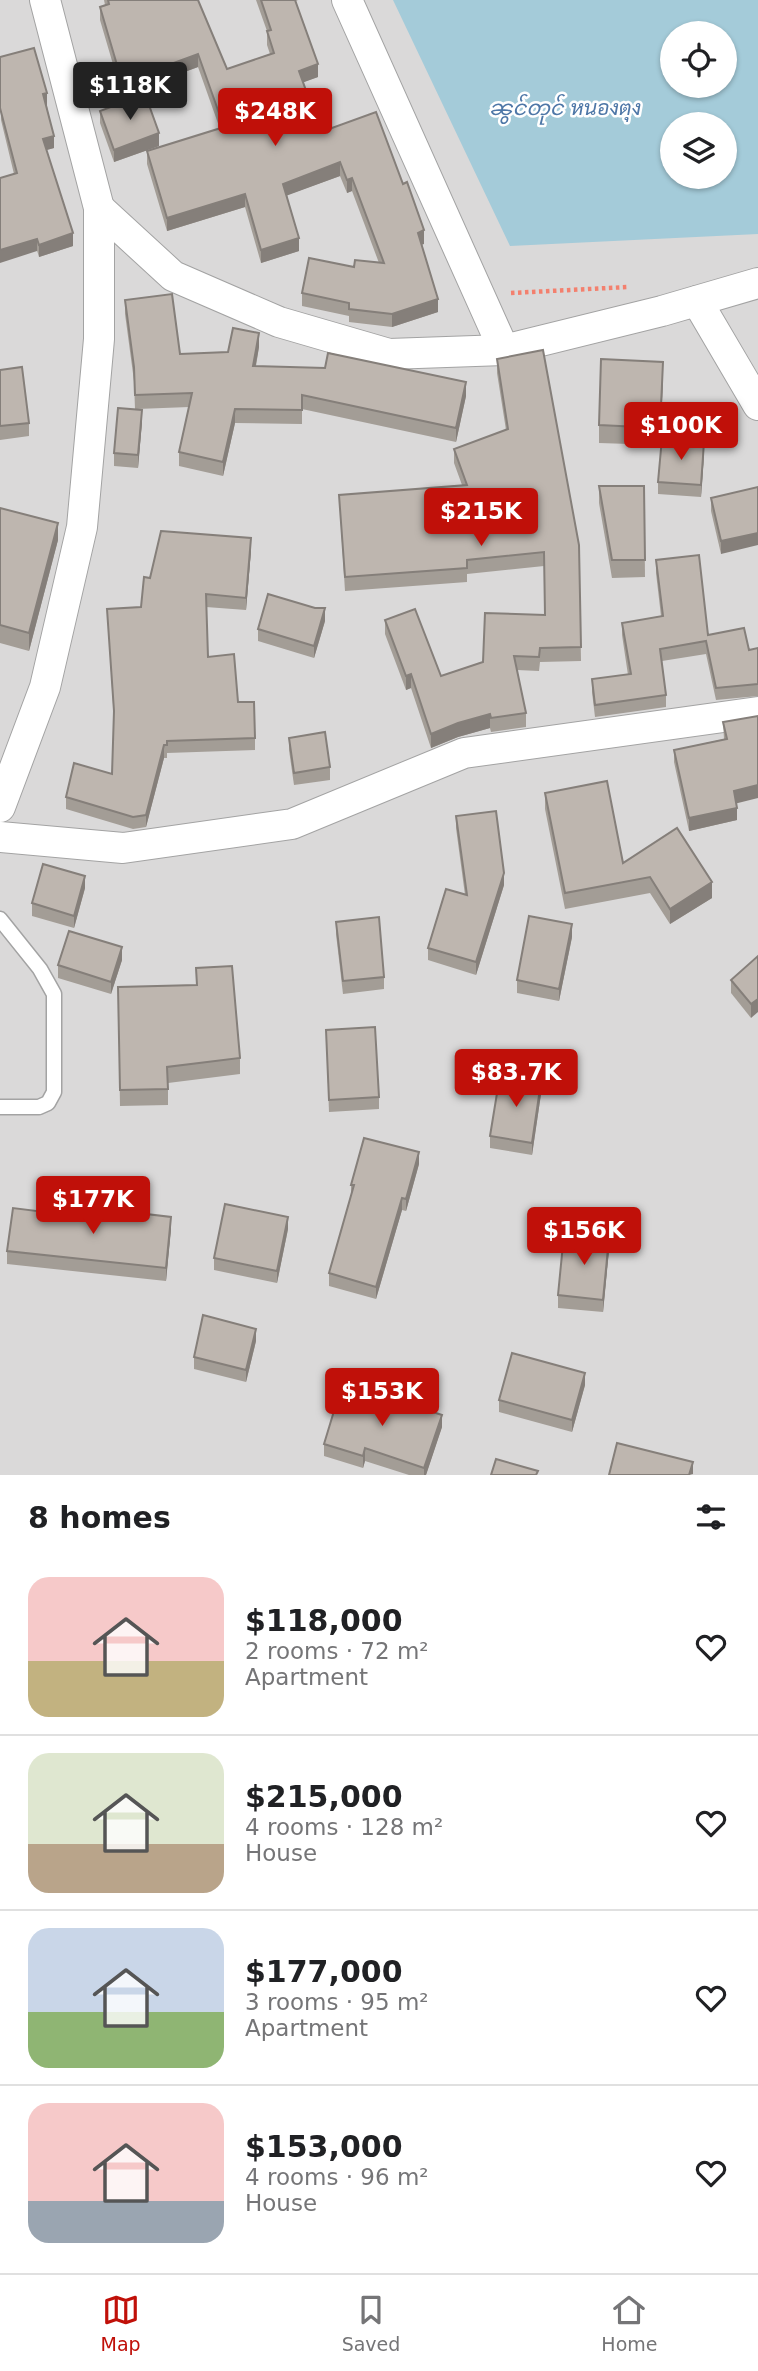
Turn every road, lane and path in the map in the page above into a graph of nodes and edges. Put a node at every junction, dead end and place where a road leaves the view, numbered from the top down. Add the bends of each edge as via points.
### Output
1 (45, 0) edge
2 (347, 0) edge
3 (99, 208) junction
4 (758, 283) edge
5 (638, 286) dead end
6 (477, 294) junction
7 (697, 301) junction
8 (504, 350) junction
9 (758, 405) edge
10 (758, 712) edge
11 (0, 807) edge
12 (0, 836) edge
13 (0, 919) edge
14 (0, 1107) edge

1 - 3 street
2 - 6 street
3 - 8 street via 173,276 279,322 389,354
3 - 11 street via 99,340 82,527 45,687
4 - 7 street
5 - 6 path
6 - 8 street
7 - 8 street
7 - 9 street
10 - 12 street via 464,754 292,824 123,848
13 - 14 lane via 54,994 54,1092 48,1103 39,1107

